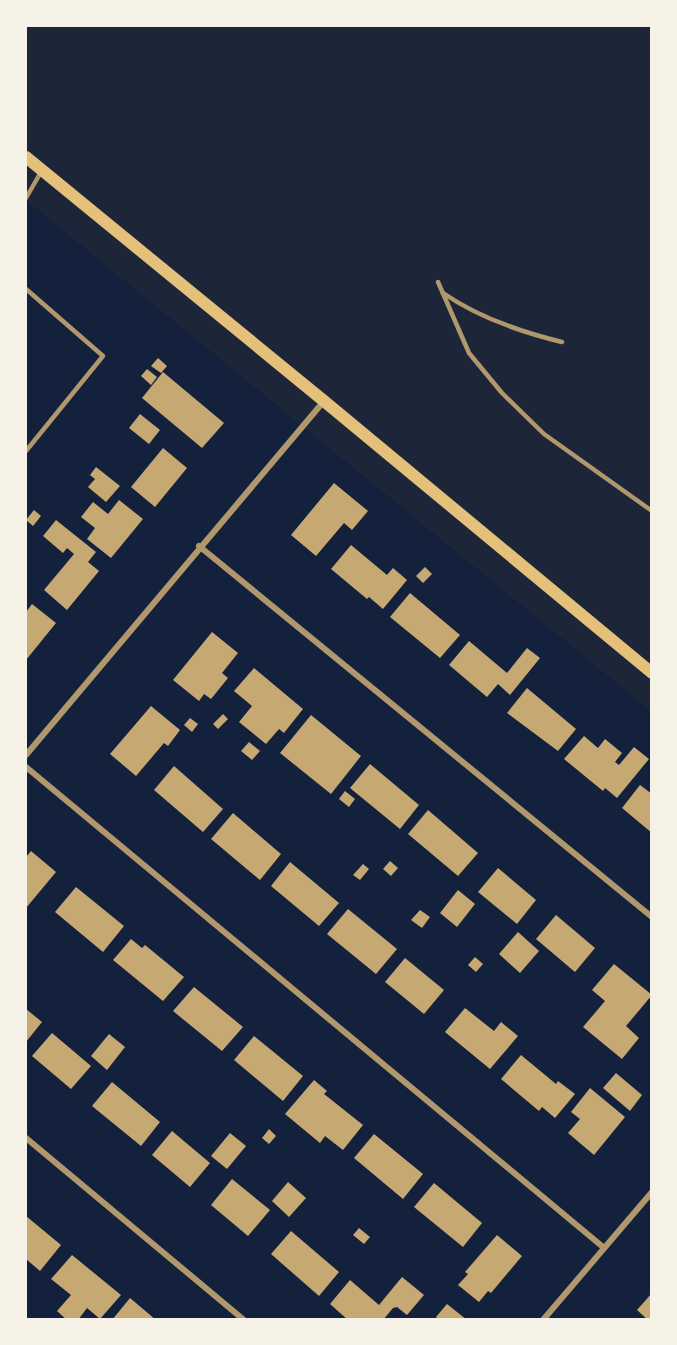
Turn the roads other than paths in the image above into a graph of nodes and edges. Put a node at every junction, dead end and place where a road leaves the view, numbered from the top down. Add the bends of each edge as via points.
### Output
1 (26, 157) edge
2 (42, 171) junction
3 (26, 198) edge
4 (438, 282) dead end
5 (26, 289) edge
6 (443, 293) junction
7 (562, 342) dead end
8 (324, 401) junction
9 (26, 451) edge
10 (651, 511) edge
11 (199, 546) junction
12 (651, 673) edge
13 (26, 755) edge
14 (26, 767) edge
15 (651, 917) edge
16 (26, 1138) edge
17 (651, 1192) edge
18 (603, 1247) junction
19 (244, 1320) edge
20 (543, 1320) edge

1 - 2 main road
2 - 3 lane
2 - 8 main road
4 - 6 lane
5 - 9 lane via 103,356
6 - 7 lane via 501,323
6 - 10 lane via 469,353 502,393 544,434
8 - 11 street
8 - 12 main road
11 - 13 street
11 - 15 street
14 - 18 street
16 - 19 street
17 - 18 street
18 - 20 street

